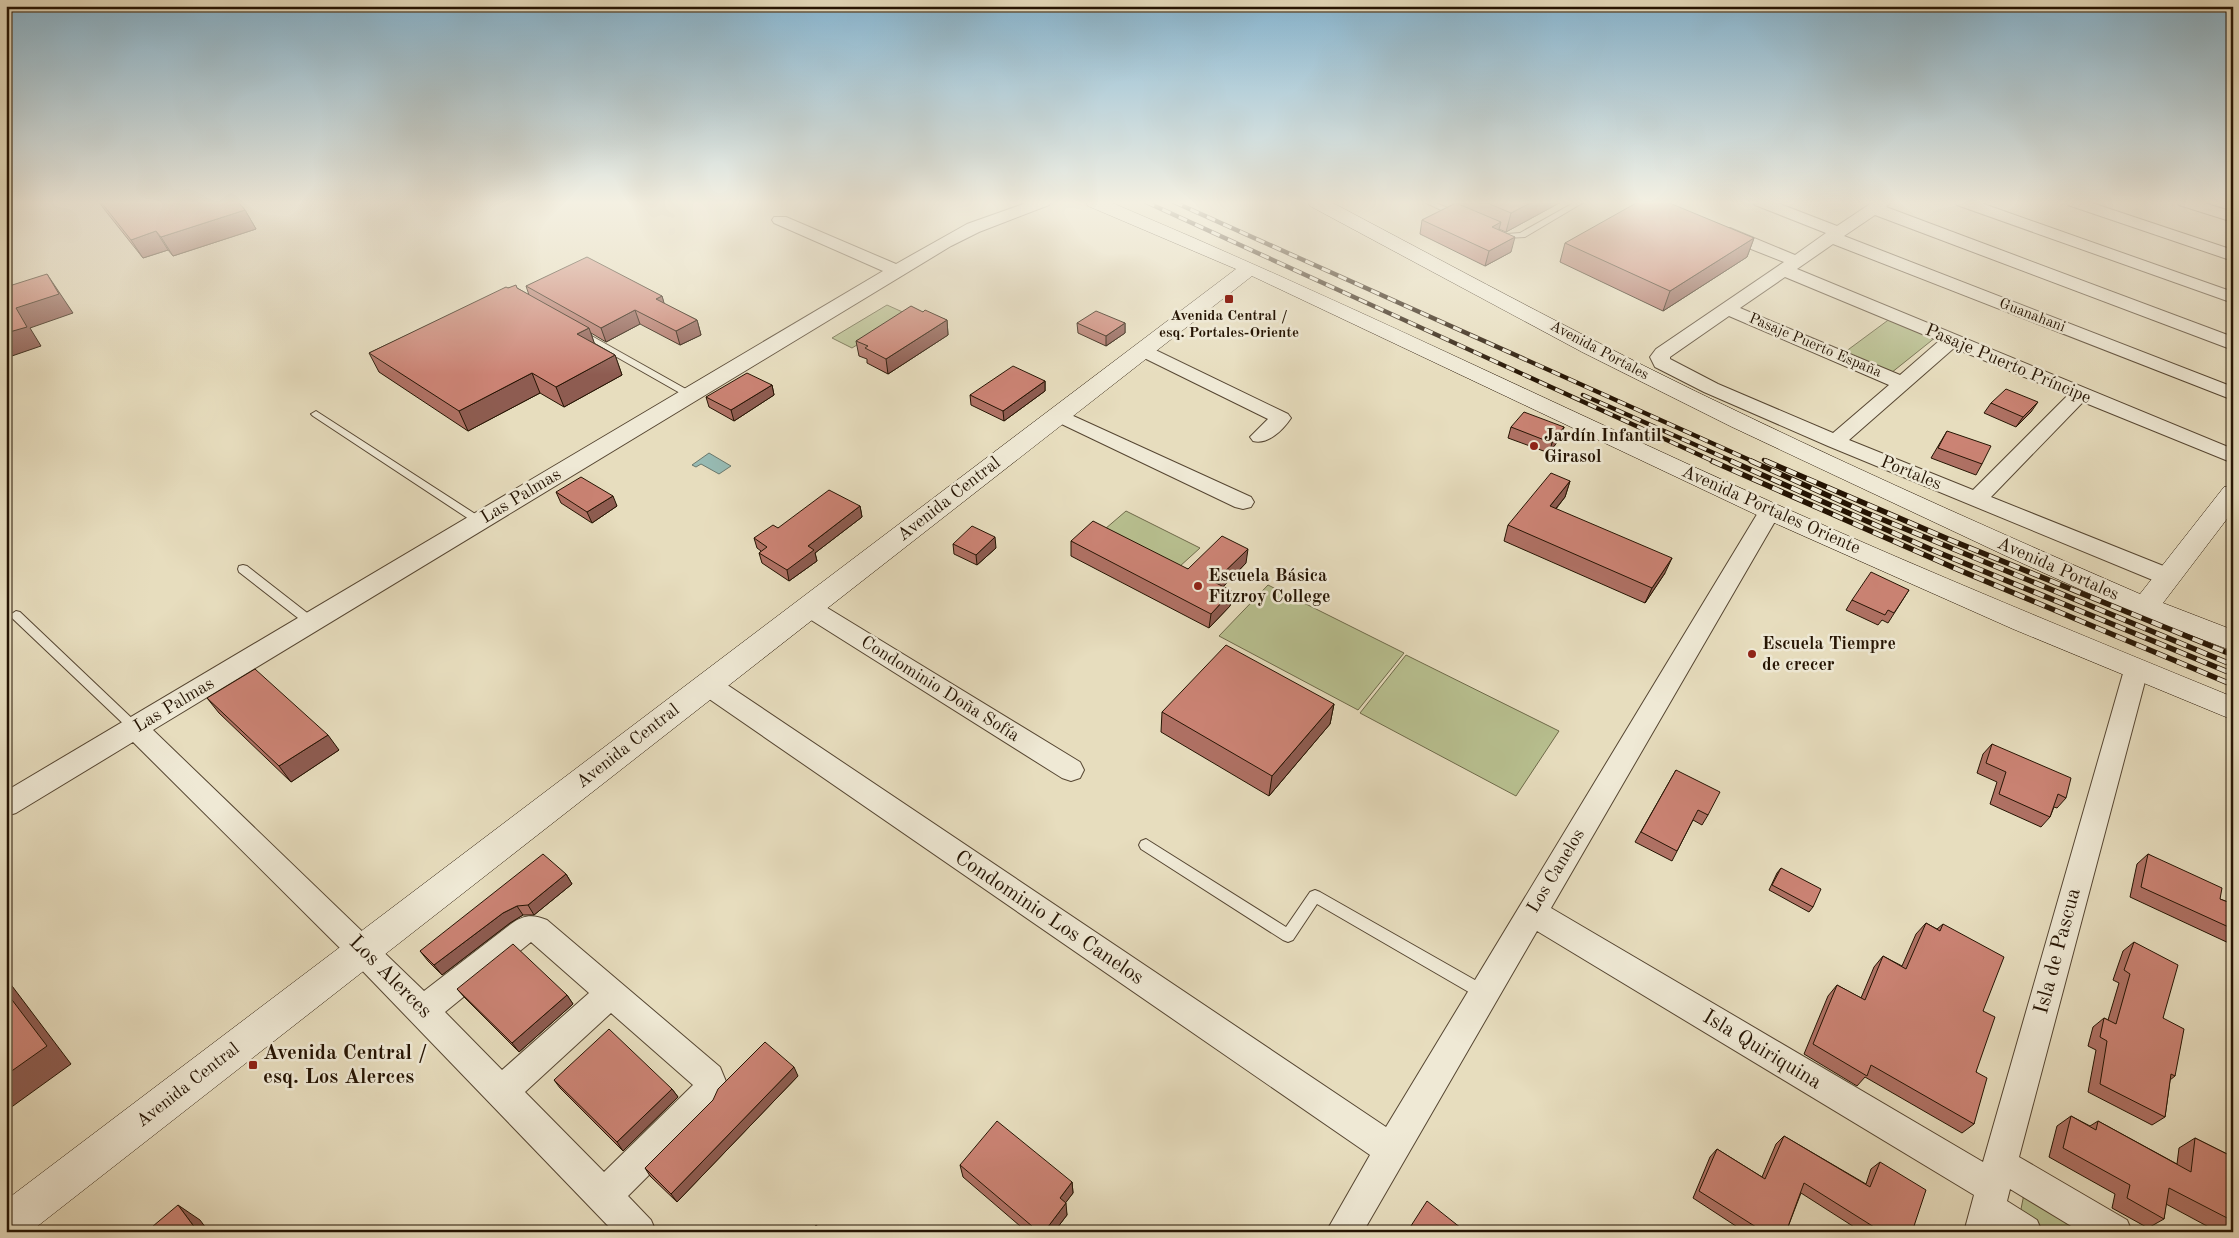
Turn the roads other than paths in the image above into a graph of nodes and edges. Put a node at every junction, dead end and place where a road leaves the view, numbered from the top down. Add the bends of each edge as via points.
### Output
1 (871, 260) edge
2 (916, 260) edge
3 (1231, 260) edge
4 (1427, 260) edge
5 (1779, 260) edge
6 (1798, 260) edge
7 (1897, 260) edge
8 (2018, 260) edge
9 (2125, 260) edge
10 (1790, 265) junction
11 (1250, 268) junction
12 (897, 271) junction
13 (2233, 298) edge
14 (1727, 308) junction
15 (572, 328) edge
16 (1952, 340) junction
17 (2233, 344) edge
18 (1143, 350) junction
19 (1902, 383) junction
20 (690, 394) junction
21 (2080, 394) junction
22 (2233, 394) edge
23 (316, 414) dead end
24 (1058, 416) junction
25 (1260, 437) dead end
26 (1835, 442) junction
27 (2233, 457) edge
28 (2233, 493) edge
29 (1976, 500) junction
30 (1243, 502) dead end
31 (1770, 511) junction
32 (479, 521) junction
33 (243, 569) dead end
34 (2155, 594) junction
35 (808, 607) junction
36 (16, 615) dead end
37 (310, 622) junction
38 (2233, 630) edge
39 (2233, 641) edge
40 (2136, 670) junction
41 (708, 685) junction
42 (2233, 709) edge
43 (135, 728) junction
44 (1071, 770) dead end
45 (6, 805) edge
46 (1146, 844) dead end
47 (1532, 912) junction
48 (363, 950) junction
49 (612, 992) junction
50 (1484, 993) junction
51 (423, 1011) junction
52 (502, 1091) junction
53 (1391, 1150) junction
54 (604, 1196) junction
55 (1990, 1198) edge
56 (6, 1225) edge
57 (639, 1232) edge
58 (1343, 1232) edge
59 (2025, 1232) edge
60 (2115, 1232) edge

1 - 12 street
2 - 12 street, Las Palmas
3 - 11 street, Avenida Portales Oriente
4 - 34 street, Avenida Portales via 1650,378 1976,533
5 - 10 street, Pasaje Puerto Príncipe
6 - 10 street
7 - 22 street, Guanahani
8 - 17 street
9 - 13 street
10 - 14 street
10 - 16 street, Pasaje Puerto Príncipe
11 - 18 street, Avenida Central
11 - 31 street, Avenida Portales Oriente
12 - 20 street, Las Palmas
14 - 19 street, Pasaje Puerto España
14 - 26 street, Portales via 1663,353 1660,360 1668,368
15 - 20 lane
16 - 19 street
16 - 21 street, Pasaje Puerto Príncipe
18 - 24 street, Avenida Central
18 - 25 street via 1281,418
19 - 26 street
20 - 32 street, Las Palmas
21 - 27 street, Pasaje Puerto Príncipe
21 - 29 street
23 - 32 lane
24 - 30 street
24 - 35 street, Avenida Central
26 - 29 street, Portales
28 - 34 street
29 - 34 street, Portales
31 - 40 street, Avenida Portales Oriente
31 - 47 street, Los Canelos
32 - 37 street, Las Palmas
33 - 37 lane
34 - 38 street, Avenida Portales
34 - 39 street, Avenida Portales
35 - 41 street, Avenida Central
35 - 44 street, Condominio Doña Sofía
36 - 43 lane
37 - 43 street, Las Palmas
40 - 42 street, Avenida Portales Oriente
40 - 55 street, Isla de Pascua
41 - 48 street, Avenida Central
41 - 53 street, Condominio Los Canelos
43 - 45 street, Las Palmas
43 - 48 street, Los Alerces
46 - 50 lane via 1288,936 1315,896
47 - 50 street, Los Canelos
47 - 55 street, Isla Quiriquina
48 - 51 street, Los Alerces
48 - 56 street, Avenida Central
49 - 51 street via 540,930 533,928 521,933
49 - 52 street
49 - 54 street via 705,1073 711,1084 705,1096
50 - 53 street, Los Canelos
51 - 52 street, Los Alerces
52 - 54 street, Los Alerces
53 - 58 street, Los Canelos
54 - 57 street, Los Alerces
55 - 59 street, Isla Quiriquina
55 - 60 street, Isla Quiriquina

